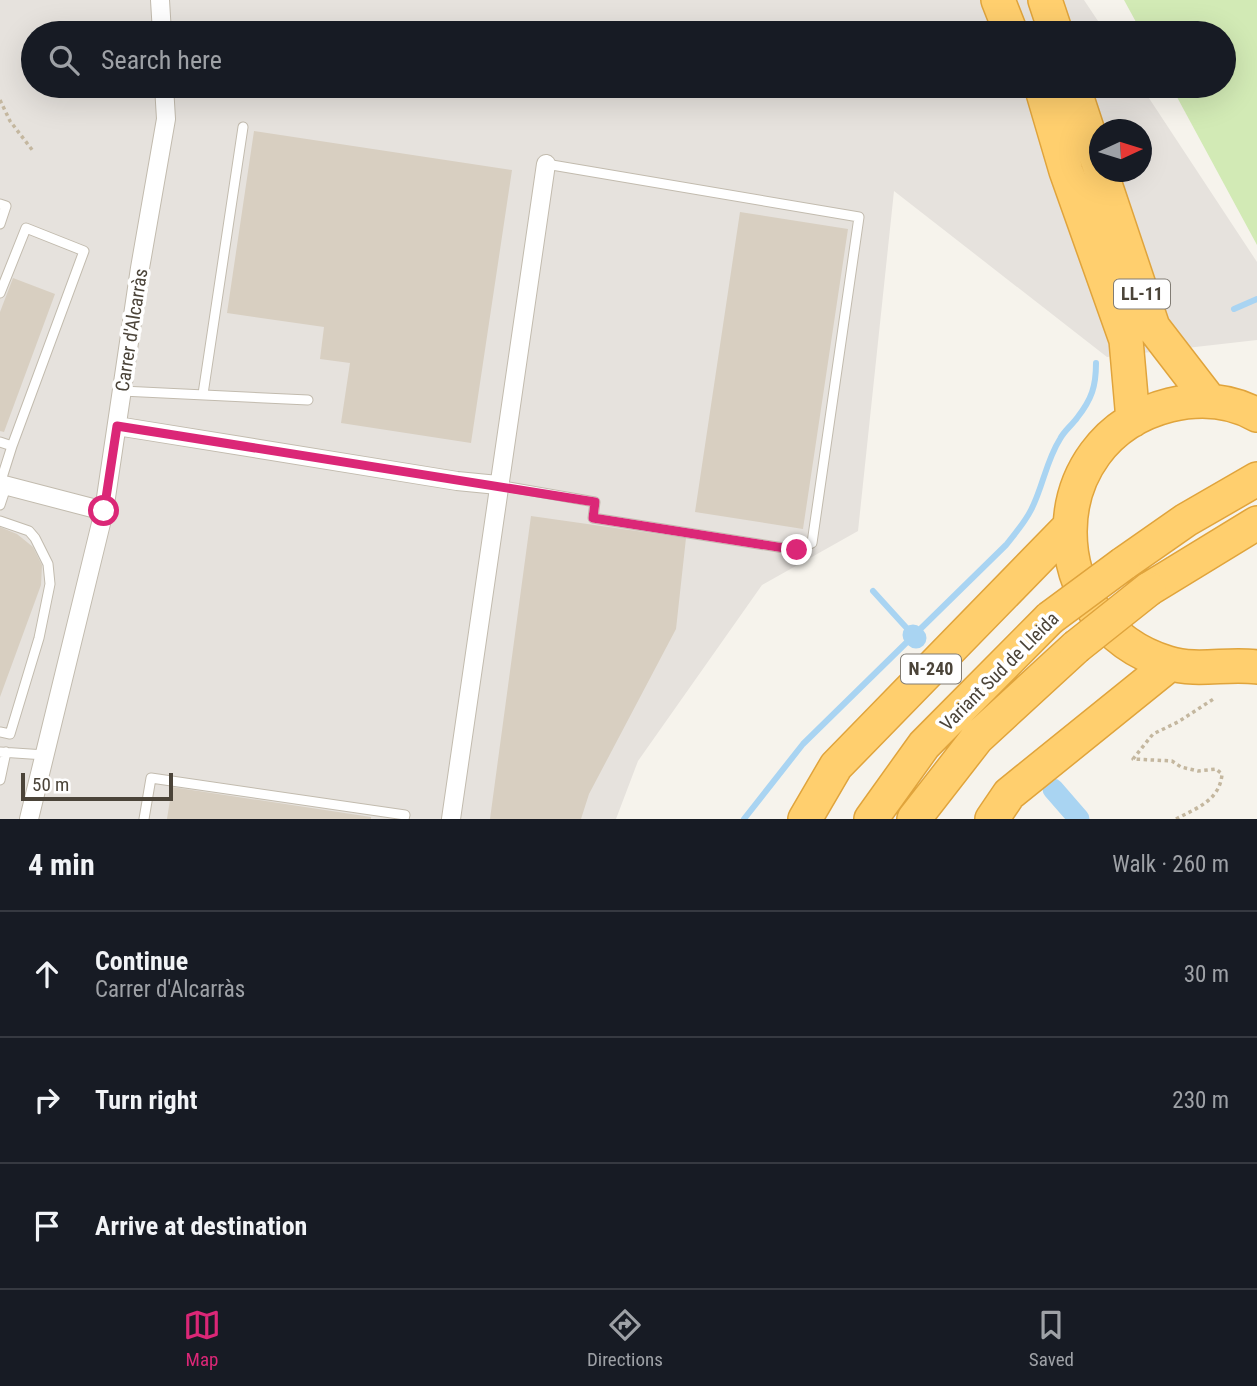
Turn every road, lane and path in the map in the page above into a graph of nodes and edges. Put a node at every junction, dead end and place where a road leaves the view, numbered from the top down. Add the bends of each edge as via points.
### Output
1 (160, 0) edge
2 (998, 0) edge
3 (1015, 0) edge
4 (1045, 0) edge
5 (161, 21) edge
6 (1006, 21) edge
7 (1021, 21) edge
8 (1052, 21) edge
9 (165, 98) edge
10 (1037, 98) edge
11 (1045, 98) edge
12 (1077, 98) edge
13 (0, 100) edge
14 (243, 127) dead end
15 (1089, 136) edge
16 (33, 151) dead end
17 (546, 164) joint
18 (1066, 171) junction
19 (1104, 182) edge
20 (0, 204) edge
21 (0, 224) edge
22 (0, 293) edge
23 (122, 391) junction
24 (203, 394) junction
25 (308, 400) dead end
26 (1242, 406) edge
27 (1133, 420) junction
28 (117, 426) junction
29 (0, 442) edge
30 (12, 446) junction
31 (1257, 479) edge
32 (2, 485) edge
33 (498, 485) junction
34 (0, 505) edge
35 (104, 511) junction
36 (0, 520) edge
37 (1257, 523) edge
38 (1069, 527) junction
39 (1249, 662) edge
40 (1170, 664) junction
41 (1215, 698) dead end
42 (0, 732) edge
43 (3, 752) edge
44 (45, 755) junction
45 (0, 780) edge
46 (29, 819) edge
47 (144, 819) edge
48 (404, 819) edge
49 (451, 819) edge
50 (804, 819) edge
51 (871, 819) edge
52 (914, 819) edge
53 (992, 819) edge
54 (1176, 819) edge

1 - 5 street
2 - 6 highway
3 - 7 highway
4 - 8 highway
9 - 23 street, Carrer d'Alcarràs via 166,119
10 - 18 highway
11 - 18 highway, LL-11
12 - 15 highway, LL-11
13 - 16 path
14 - 24 lane
17 - 33 street
17 - 33 lane via 859,217 812,543 797,550 593,518 595,502
18 - 27 highway, LL-11 via 1126,340
19 - 26 highway, LL-11 via 1153,327
20 - 21 lane via 6,206
22 - 30 lane via 26,228 84,251
23 - 24 lane
23 - 28 street, Carrer d'Alcarràs
24 - 25 lane
26 - 27 highway, LL-11 via 1183,402
27 - 38 highway, LL-11 via 1108,440 1088,466 1075,495
28 - 33 street
28 - 35 street, Carrer d'Alcarràs
29 - 30 lane
30 - 32 lane
31 - 51 highway, Variant Sud de Lleida / N-240, bridge via 1186,520 1050,618 924,745
32 - 34 lane
32 - 35 street
33 - 49 street
35 - 44 street, Carrer d'Alcarràs
36 - 42 lane via 35,538 48,564 50,584 10,734
37 - 52 highway, Variant Sud de Lleida, bridge via 1149,589 1076,647 977,738
38 - 40 highway, LL-11 via 1080,587 1095,613 1116,636 1141,653
38 - 50 highway, N-240 via 836,766
39 - 40 highway, LL-11 via 1202,668
40 - 53 highway via 1009,794
41 - 54 path via 1153,734 1133,759 1172,761 1181,767 1216,769 1222,774 1212,799
43 - 44 lane
43 - 45 lane
44 - 46 street, Carrer d'Alcarràs
47 - 48 lane via 151,778 405,815

